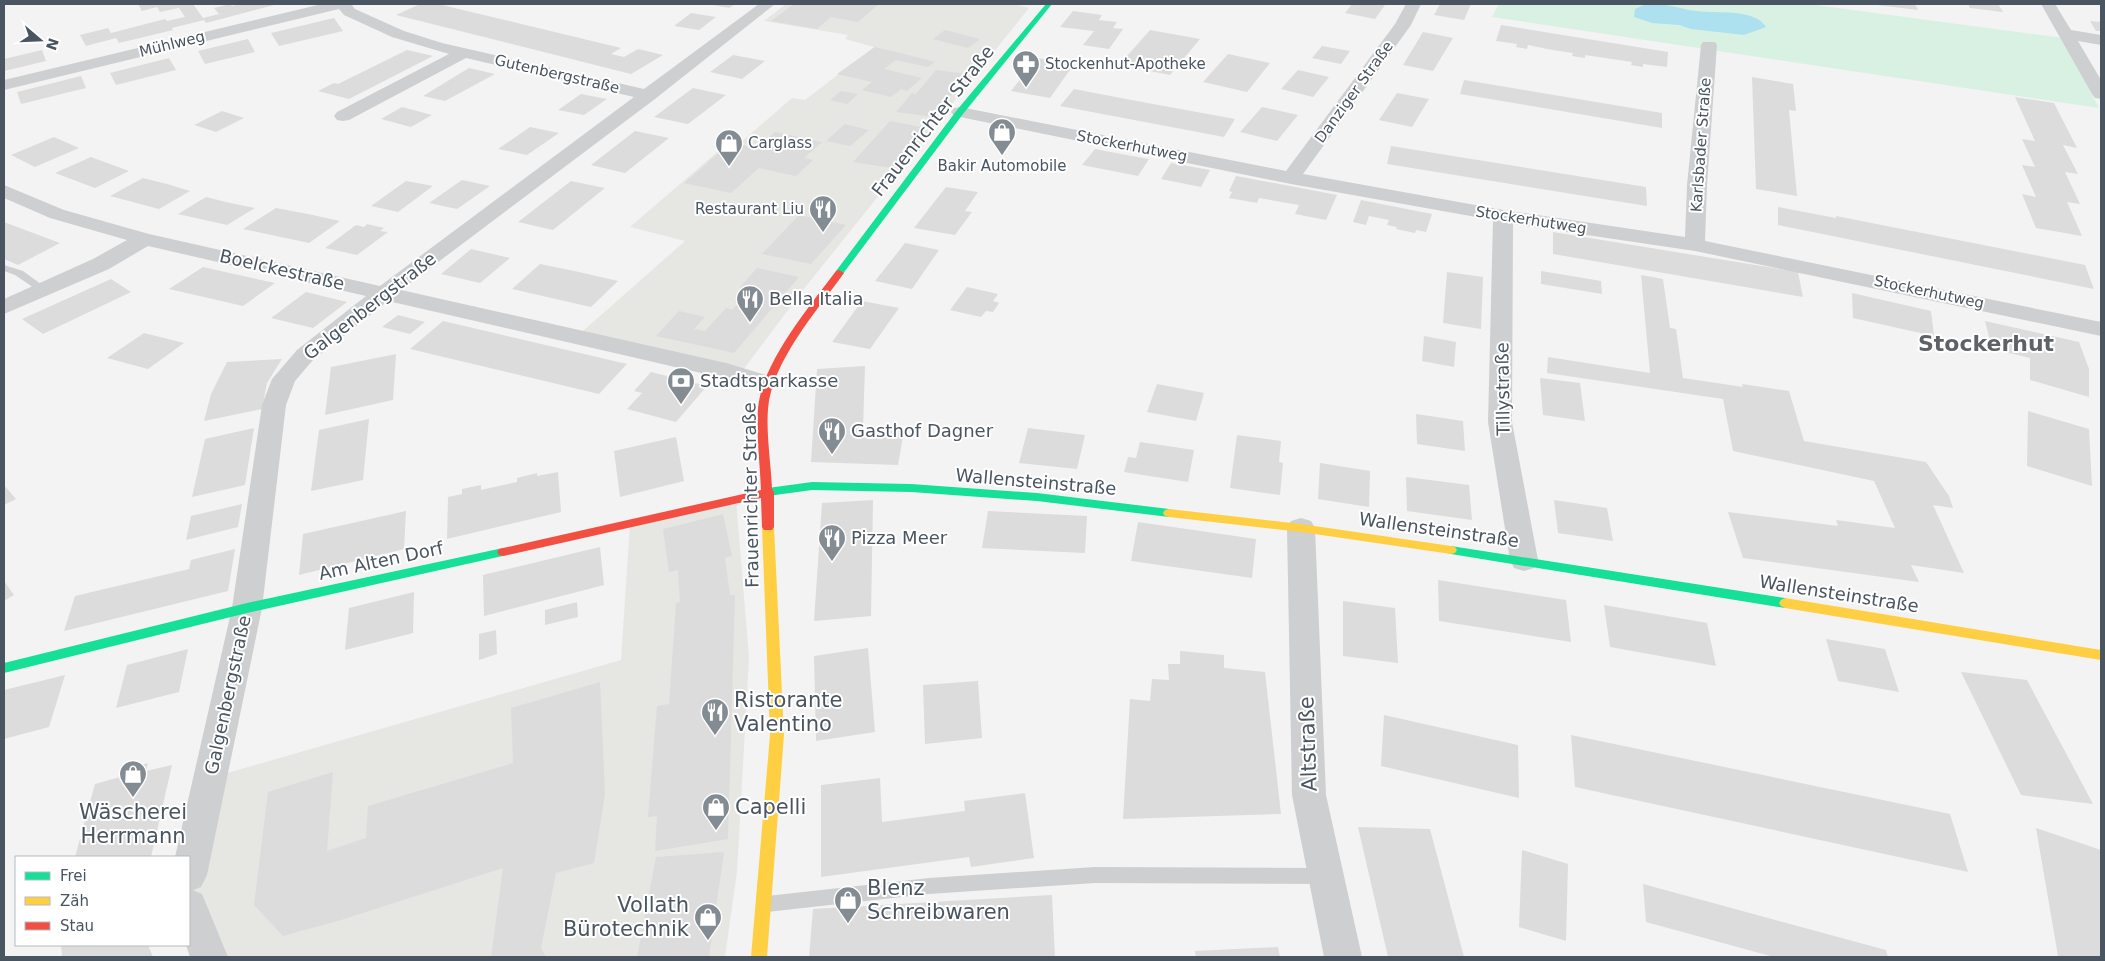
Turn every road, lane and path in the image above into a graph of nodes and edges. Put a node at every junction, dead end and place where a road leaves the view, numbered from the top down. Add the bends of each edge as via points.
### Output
1 (340, 4) edge
2 (344, 4) edge
3 (768, 4) edge
4 (1049, 4) edge
5 (1413, 4) edge
6 (2048, 4) edge
7 (2066, 34) junction
8 (2101, 40) edge
9 (1709, 45) dead end
10 (464, 54) junction
11 (4, 85) edge
12 (2101, 94) edge
13 (648, 95) junction
14 (960, 112) junction
15 (343, 116) dead end
16 (1291, 178) junction
17 (4, 191) edge
18 (1503, 216) junction
19 (145, 239) junction
20 (1695, 245) junction
21 (4, 268) edge
22 (44, 290) junction
23 (384, 293) junction
24 (4, 307) edge
25 (2101, 329) edge
26 (768, 383) junction
27 (767, 492) junction
28 (1301, 528) junction
29 (1524, 560) junction
30 (247, 608) junction
31 (2101, 656) edge
32 (4, 668) edge
33 (190, 871) edge
34 (1326, 876) junction
35 (764, 904) junction
36 (190, 909) edge
37 (209, 957) edge
38 (759, 957) edge
39 (1343, 957) edge

1 - 11 street, Mühlweg
2 - 10 street, Gutenbergstraße via 349,12 398,34
3 - 13 street, Galgenbergstraße
4 - 14 street, Frauenrichter Straße
5 - 16 street, Danziger Straße via 1403,25
6 - 7 street
7 - 8 street
7 - 12 street
9 - 20 street, Karlsbader Straße
10 - 13 street, Gutenbergstraße
10 - 15 street
13 - 23 street, Galgenbergstraße
14 - 16 street, Stockerhutweg
14 - 26 street, Frauenrichter Straße via 796,331
16 - 18 street, Stockerhutweg
17 - 19 street, Boelckestraße via 57,214
18 - 20 street, Stockerhutweg
18 - 29 street, Tillystraße via 1500,422
19 - 22 street
19 - 23 street, Boelckestraße
20 - 25 street, Stockerhutweg
21 - 22 lane via 19,273
22 - 24 street
23 - 26 street, Boelckestraße
23 - 30 street, Galgenbergstraße via 306,355 284,379 274,405
26 - 27 street, Frauenrichter Straße via 763,409
27 - 28 street, Wallensteinstraße via 812,486 911,488 1037,497
27 - 30 street, Am Alten Dorf
27 - 35 street, Frauenrichter Straße via 777,735
28 - 29 street, Wallensteinstraße
28 - 34 street, Altstraße via 1309,795
29 - 31 street, Wallensteinstraße
30 - 32 street, Am Alten Dorf
30 - 33 street, Galgenbergstraße
34 - 35 lane via 1095,875 929,886
34 - 39 street, Altstraße
35 - 38 street, Frauenrichter Straße
36 - 37 street

